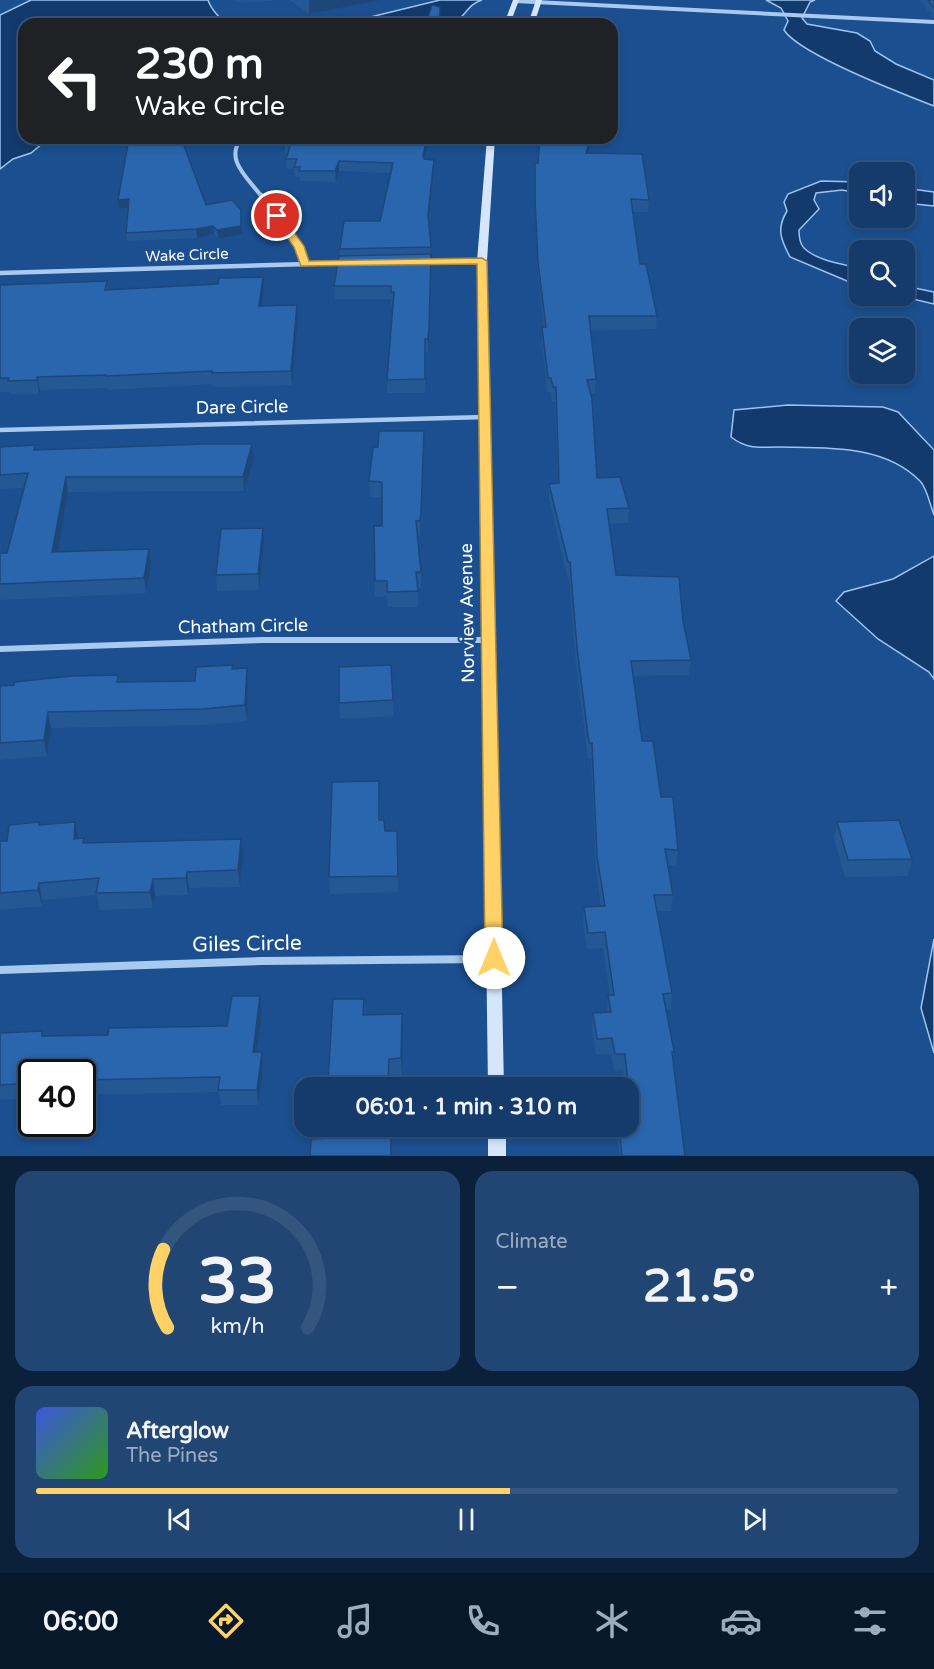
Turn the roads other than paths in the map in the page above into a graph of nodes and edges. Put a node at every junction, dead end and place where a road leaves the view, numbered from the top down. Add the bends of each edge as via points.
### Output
1 (516, 1) edge
2 (539, 1) edge
3 (509, 18) edge
4 (533, 18) edge
5 (934, 22) edge
6 (235, 144) edge
7 (491, 144) edge
8 (482, 261) junction
9 (411, 262) edge
10 (352, 263) edge
11 (305, 264) junction
12 (0, 273) edge
13 (485, 417) junction
14 (0, 430) edge
15 (487, 640) junction
16 (0, 649) edge
17 (494, 958) junction
18 (0, 970) edge
19 (496, 1077) edge
20 (497, 1137) edge
21 (497, 1156) edge

1 - 2 street
1 - 3 street
2 - 4 street
2 - 5 street
6 - 11 street via 232,153 236,161 299,246
7 - 8 street, Norview Avenue
8 - 9 street
8 - 13 street, Norview Avenue
10 - 11 street, Wake Circle
11 - 12 street, Wake Circle
13 - 14 street, Dare Circle
13 - 15 street, Norview Avenue
15 - 16 street, Chatham Circle via 264,640
15 - 17 street, Norview Avenue
17 - 18 street, Giles Circle
17 - 19 street, Norview Avenue
20 - 21 street

